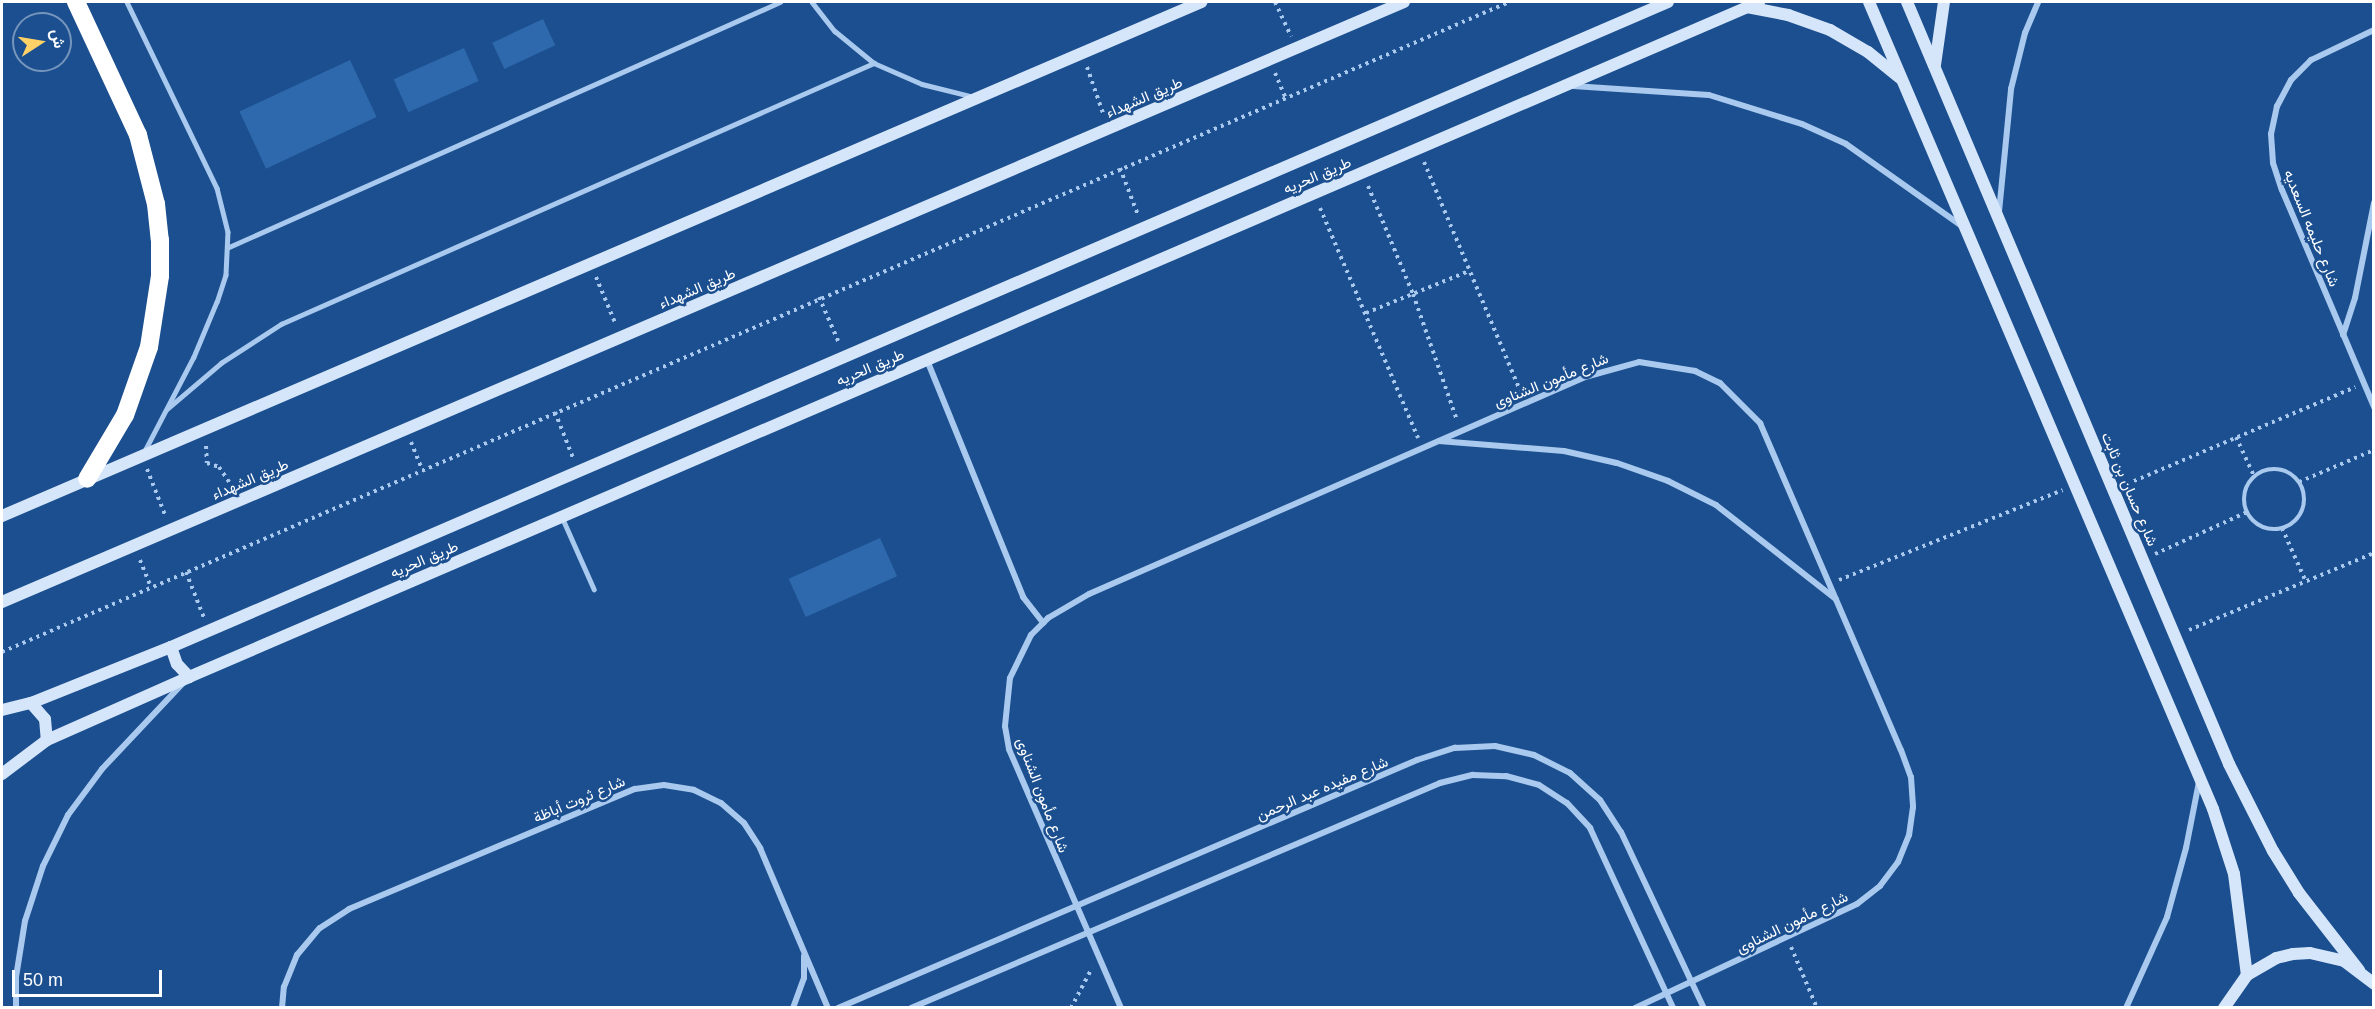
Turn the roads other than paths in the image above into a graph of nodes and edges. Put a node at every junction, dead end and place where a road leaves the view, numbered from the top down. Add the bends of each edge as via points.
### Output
1 (76, 2) edge
2 (127, 2) edge
3 (780, 2) edge
4 (812, 2) edge
5 (1200, 2) edge
6 (1404, 2) edge
7 (1668, 2) edge
8 (1759, 2) edge
9 (1869, 2) edge
10 (1907, 2) edge
11 (1944, 2) edge
12 (2038, 2) edge
13 (1190, 4) edge
14 (1746, 7) junction
15 (2373, 30) edge
16 (874, 63) junction
17 (1934, 66) junction
18 (1902, 79) junction
19 (1563, 86) junction
20 (976, 98) junction
21 (2373, 203) edge
22 (1999, 218) junction
23 (1965, 228) junction
24 (229, 247) junction
25 (2343, 334) junction
26 (927, 359) junction
27 (2373, 407) edge
28 (167, 409) junction
29 (1437, 441) junction
30 (142, 456) junction
31 (87, 479) junction
32 (2, 516) edge
33 (562, 516) junction
34 (594, 589) dead end
35 (2, 602) edge
36 (1838, 602) junction
37 (1043, 623) junction
38 (171, 647) junction
39 (189, 677) junction
40 (31, 703) junction
41 (2, 710) edge
42 (47, 740) junction
43 (2, 774) edge
44 (2199, 778) junction
45 (1074, 907) junction
46 (1086, 932) junction
47 (804, 952) junction
48 (2359, 970) junction
49 (2247, 975) junction
50 (1694, 982) junction
51 (2373, 984) edge
52 (1667, 994) junction
53 (842, 1007) edge
54 (16, 1008) edge
55 (282, 1008) edge
56 (793, 1008) edge
57 (828, 1008) edge
58 (910, 1008) edge
59 (1121, 1008) edge
60 (1635, 1008) edge
61 (1673, 1008) edge
62 (1704, 1008) edge
63 (2126, 1008) edge
64 (2224, 1008) edge

1 - 31 highway via 138,135 152,181 160,240 160,276 149,347 124,415
2 - 24 lane via 218,188
3 - 24 lane
4 - 16 lane via 835,31
5 - 13 street
6 - 35 street, طريق الشهداء
7 - 38 street, طريق الحريه
8 - 14 street, طريق الحريه
9 - 18 street
10 - 17 street, شارع حسان بن ثابت
11 - 17 street
12 - 22 street via 2025,33 2011,89
13 - 20 street
14 - 18 street via 1788,15 1830,30 1868,52
14 - 19 street, طريق الحريه
15 - 25 street, شارع حليمه السعديه via 2336,46 2305,67 2277,106 2271,134 2272,163
16 - 20 lane via 922,84
16 - 28 lane via 281,324 215,368
17 - 22 street, شارع حسان بن ثابت
18 - 23 street
19 - 23 street via 1697,94 1756,107 1846,144
19 - 26 street, طريق الحريه
20 - 30 street
21 - 25 street via 2355,298
22 - 48 street, شارع حسان بن ثابت via 2229,764 2299,893
23 - 44 street
24 - 28 lane via 219,296
25 - 27 street, شارع حليمه السعديه
26 - 33 street, طريق الحريه
26 - 37 street via 1023,597
28 - 30 lane
29 - 36 street via 1564,451 1617,462 1668,481 1716,505
29 - 36 street, شارع مأمون الشناوى via 1611,367 1639,362 1695,371 1720,383 1760,423
29 - 37 street, شارع مأمون الشناوى via 1067,604
30 - 31 street
31 - 32 street
33 - 34 lane
33 - 39 street, طريق الحريه
36 - 50 street, شارع مأمون الشناوى via 1911,777 1913,807 1901,853 1880,886 1857,904
37 - 45 street, شارع مأمون الشناوى via 1018,655 1010,678 1005,726 1010,749
38 - 39 street via 177,664
38 - 40 street, طريق الحريه
39 - 42 street, طريق الحريه
39 - 54 street via 102,769 68,815 43,866 25,921 16,977
40 - 41 street, طريق الحريه
40 - 42 street via 45,719
42 - 43 street, طريق الحريه
44 - 49 street via 2234,874
44 - 63 street via 2186,848 2166,917
45 - 46 street, شارع مأمون الشناوى
45 - 50 street, شارع مفيده عبد الرحمن via 1417,760 1455,748 1495,746 1534,755 1570,773 1600,800 1622,832
45 - 53 street, شارع مفيده عبد الرحمن
46 - 52 street via 1440,783 1473,775 1506,776 1539,785 1567,803 1590,828
46 - 58 street
46 - 59 street, شارع مأمون الشناوى
47 - 55 street, شارع ثروت أباظة via 760,848 744,823 721,803 694,790 664,785 634,789 349,909 320,928 297,955 284,987
47 - 56 street via 804,978
47 - 57 street, شارع ثروت أباظة
48 - 49 street via 2310,953 2276,958
48 - 51 street
49 - 64 street
50 - 52 street, شارع مأمون الشناوى
50 - 62 street, شارع مفيده عبد الرحمن
52 - 60 street, شارع مأمون الشناوى
52 - 61 street

